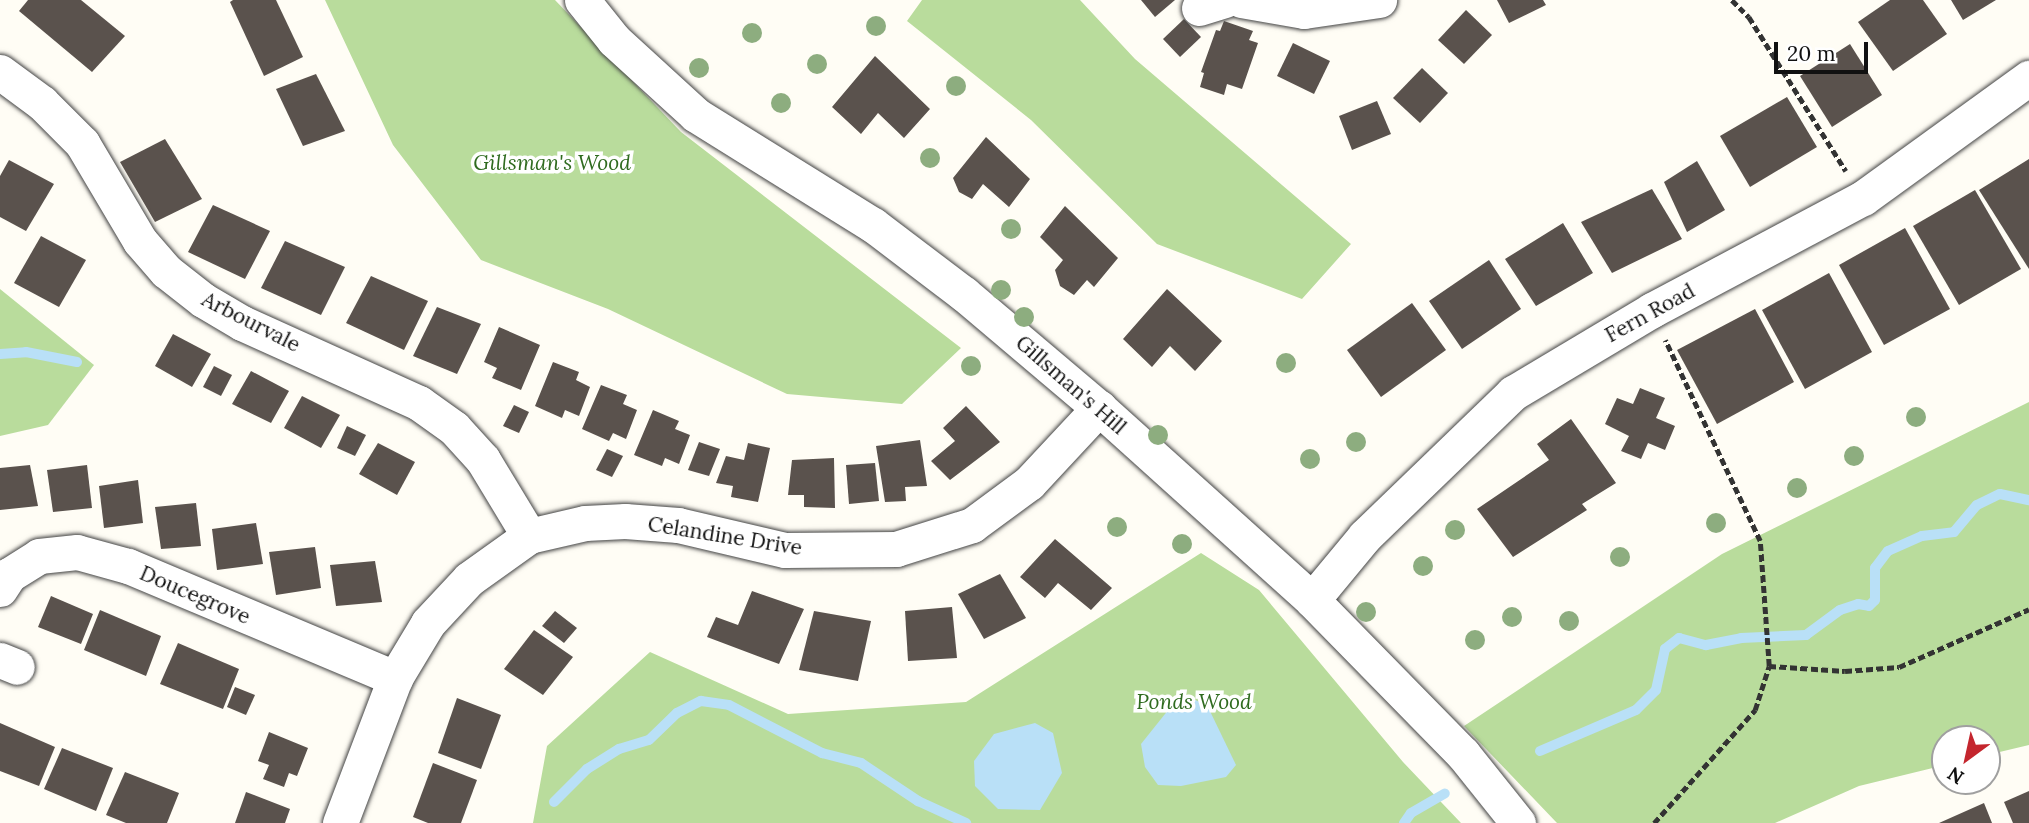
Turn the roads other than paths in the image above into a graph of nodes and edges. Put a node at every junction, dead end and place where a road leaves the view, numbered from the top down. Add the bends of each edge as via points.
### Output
1 (582, 0) edge
2 (1241, 0) edge
3 (1378, 0) edge
4 (0, 72) edge
5 (2029, 78) edge
6 (1099, 408) junction
7 (529, 536) junction
8 (0, 589) edge
9 (1312, 600) junction
10 (395, 678) junction
11 (340, 823) edge
12 (1518, 823) edge

1 - 6 street, Gillsman's Hill via 614,40 696,115 873,225 964,293
2 - 3 street via 1304,11
4 - 7 street, Arbourvale via 42,103 82,143 127,221 166,271 242,323 419,403 454,428 482,460
5 - 9 street, Fern Road via 1863,198 1652,310 1513,393 1365,536
6 - 7 street, Celandine Drive via 1029,483 972,525 896,550 785,550 678,524 625,520
6 - 9 street, Gillsman's Hill
7 - 10 street, Celandine Drive via 461,587 428,623
8 - 10 street, Doucegrove via 9,575 39,556 77,552 128,566
9 - 12 street, Gillsman's Hill via 1463,754
10 - 11 street, Celandine Drive

